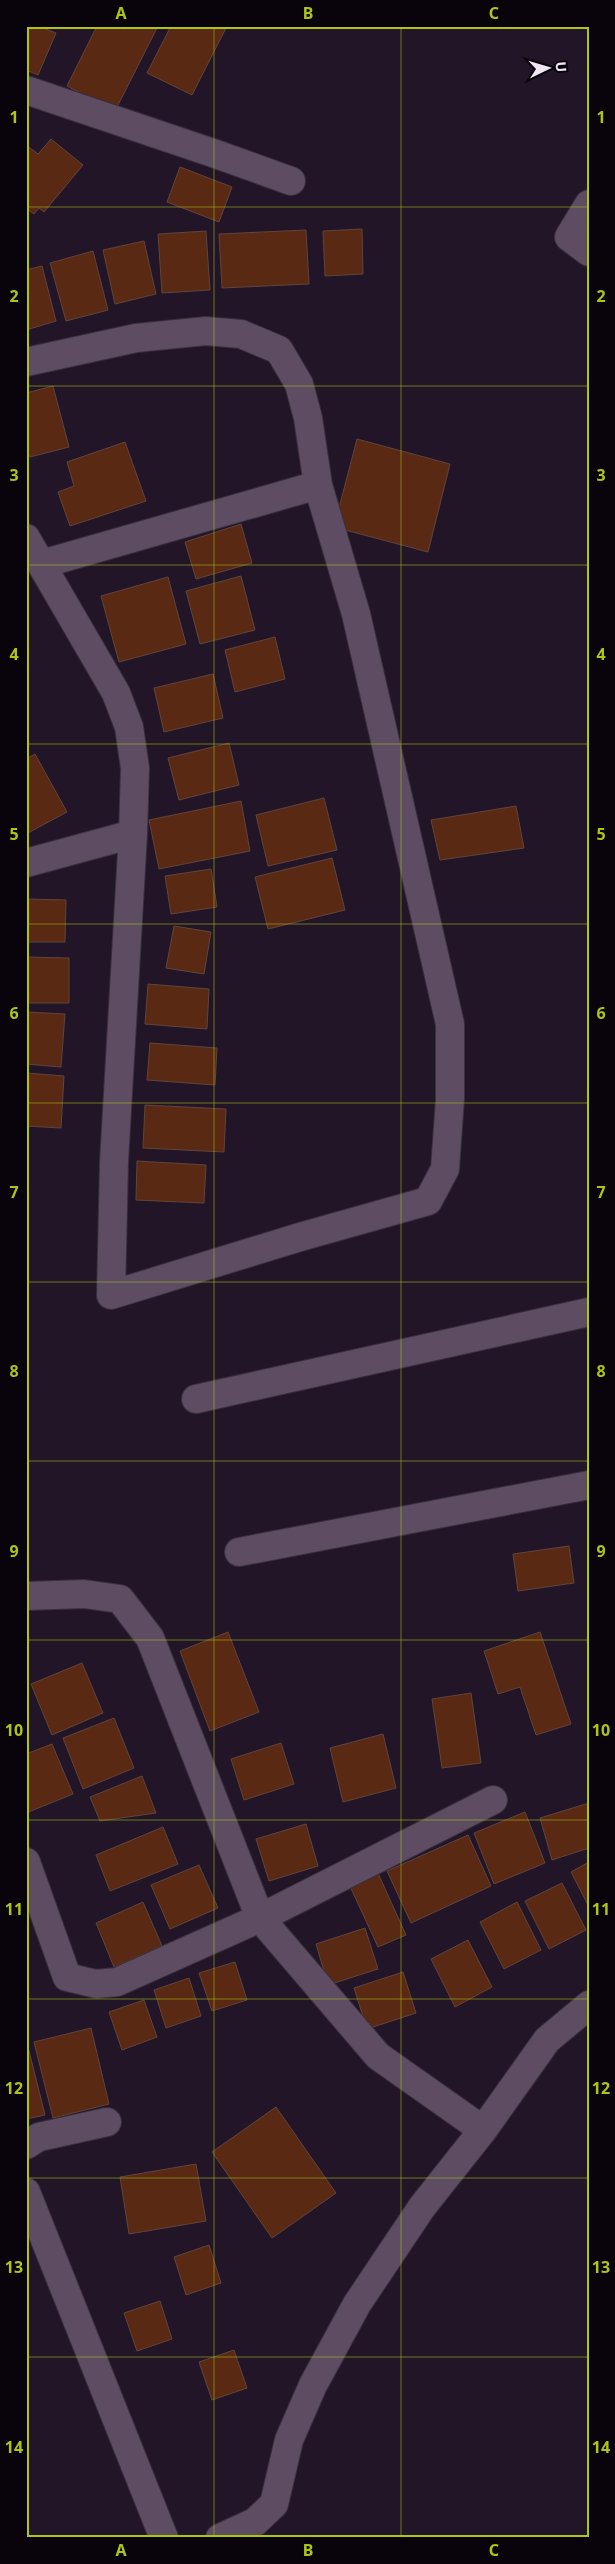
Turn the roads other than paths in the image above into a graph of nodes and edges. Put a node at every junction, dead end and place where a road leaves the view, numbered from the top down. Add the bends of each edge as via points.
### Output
1 (26, 90) edge
2 (291, 182) dead end
3 (589, 204) edge
4 (589, 252) edge
5 (26, 362) edge
6 (318, 485) junction
7 (26, 538) edge
8 (42, 564) junction
9 (133, 834) junction
10 (26, 863) edge
11 (589, 1312) edge
12 (196, 1399) dead end
13 (589, 1485) edge
14 (239, 1552) dead end
15 (26, 1596) edge
16 (494, 1800) dead end
17 (26, 1862) edge
18 (260, 1918) junction
19 (589, 2005) edge
20 (107, 2122) dead end
21 (483, 2130) junction
22 (26, 2145) edge
23 (26, 2192) edge
24 (164, 2538) edge
25 (220, 2538) edge

1 - 2 street
3 - 4 street via 568,237
5 - 6 street via 136,338 206,331 241,334 256,340 279,350 299,384 308,418
6 - 8 street
6 - 9 street via 356,614 450,1024 450,1099 445,1168 428,1201 111,1295 114,1162
7 - 8 street
8 - 9 street via 116,693 129,727 135,768
9 - 10 street
11 - 12 street
13 - 14 street
15 - 18 street via 84,1594 120,1599 150,1638
16 - 18 street
17 - 18 street via 67,1977 96,1984 118,1982
18 - 21 street via 378,2056
19 - 21 street via 547,2040
20 - 22 street via 39,2137
21 - 25 street via 422,2207 358,2304 313,2385 289,2440 274,2504 255,2522
23 - 24 street

